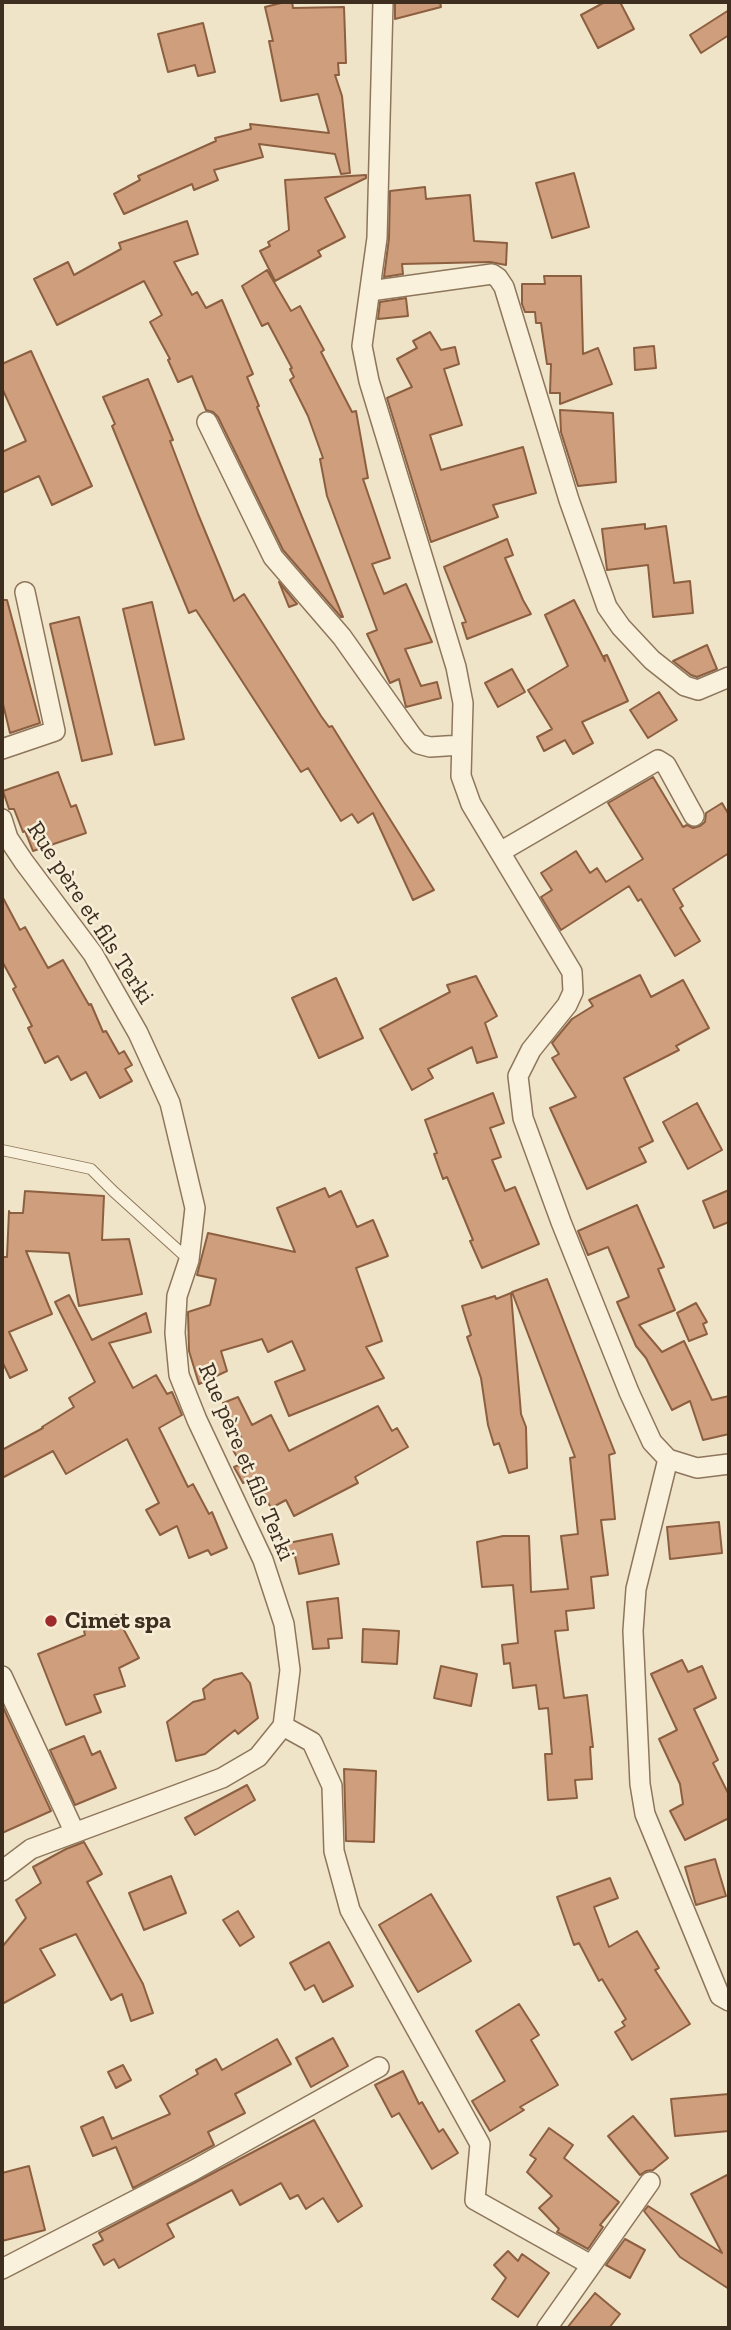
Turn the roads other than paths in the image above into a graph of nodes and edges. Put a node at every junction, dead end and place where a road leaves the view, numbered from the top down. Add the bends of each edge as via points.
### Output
1 (383, 2) edge
2 (370, 291) junction
3 (208, 422) dead end
4 (26, 592) dead end
5 (729, 677) edge
6 (461, 745) junction
7 (2, 749) edge
8 (694, 816) dead end
9 (2, 819) edge
10 (500, 852) junction
11 (2, 1150) edge
12 (189, 1260) junction
13 (668, 1459) junction
14 (729, 1464) edge
15 (2, 1676) edge
16 (283, 1726) junction
17 (74, 1831) junction
18 (2, 1871) edge
19 (729, 2001) edge
20 (379, 2067) dead end
21 (650, 2182) dead end
22 (591, 2265) junction
23 (2, 2269) edge
24 (547, 2328) edge

1 - 2 street via 377,238
2 - 5 street via 492,274 498,278 607,607 652,660 685,686 698,690
2 - 6 street via 364,358 456,667 463,703
3 - 6 street via 272,557 342,637 412,736 430,747
4 - 7 street via 55,731
6 - 10 street via 461,776 471,804
8 - 10 street via 666,765 658,760
9 - 12 street, Rue père et fils Terki via 24,862 93,954 138,1033 170,1103 195,1208
10 - 13 street via 572,972 573,992 567,1005 531,1051 518,1076 523,1118 629,1392 652,1442
11 - 12 lane via 92,1169
12 - 16 street, Rue père et fils Terki via 177,1296 179,1375 263,1560 284,1624 290,1670
13 - 14 street via 697,1468
13 - 19 street via 636,1588 633,1630 640,1784 645,1814 670,1875 720,1996
15 - 17 street
16 - 17 street via 258,1757 222,1778
16 - 22 street via 312,1742 332,1786 334,1851 350,1910 480,2144 475,2200
17 - 18 street via 31,1849
20 - 23 street
21 - 22 street
22 - 24 street

